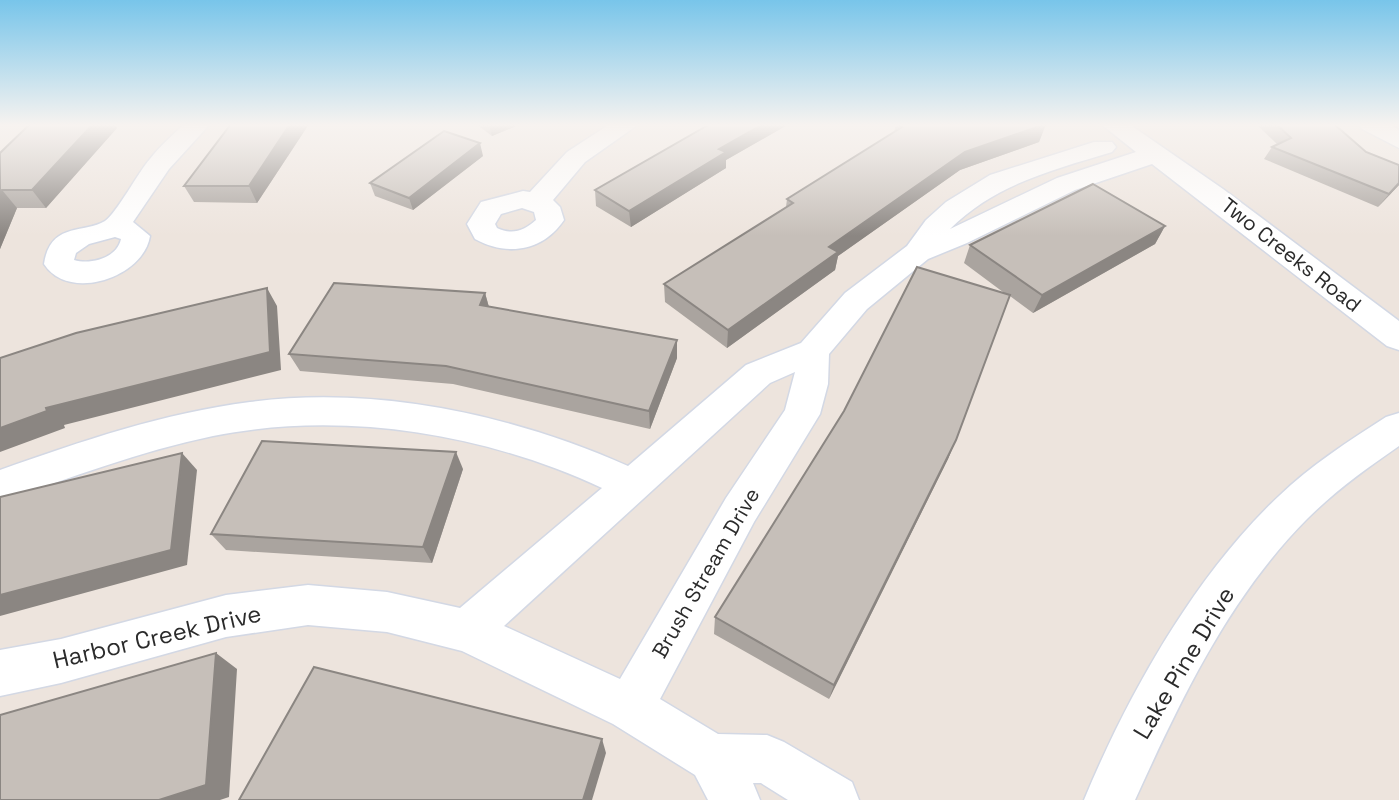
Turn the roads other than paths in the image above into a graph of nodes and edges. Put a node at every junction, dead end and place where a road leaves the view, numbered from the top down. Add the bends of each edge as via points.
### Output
1 (162, 161) edge
2 (572, 161) edge
3 (1046, 161) edge
4 (1135, 161) edge
5 (1167, 161) edge
6 (537, 201) dead end
7 (114, 228) dead end
8 (918, 252) junction
9 (1399, 338) edge
10 (813, 352) junction
11 (1399, 427) edge
12 (0, 486) edge
13 (635, 486) junction
14 (467, 631) junction
15 (0, 673) edge
16 (630, 707) junction
17 (712, 758) junction
18 (735, 800) edge
19 (834, 800) edge
20 (1109, 800) edge

1 - 7 street
2 - 6 street
3 - 8 street via 988,184 933,228
4 - 8 street via 1066,184
5 - 9 street, Two Creeks Road
8 - 10 street via 856,301
10 - 13 street via 758,374
10 - 16 street, Brush Stream Drive via 811,384 802,414 740,510
11 - 20 street, Lake Pine Drive via 1351,459 1282,518 1217,601 1160,694
12 - 13 street via 134,440 290,412 445,425 537,445
13 - 14 street
14 - 15 street, Harbor Creek Drive via 387,612 308,605 226,616
14 - 16 street, Harbor Creek Drive
16 - 17 street
17 - 18 street
17 - 19 street via 767,759

